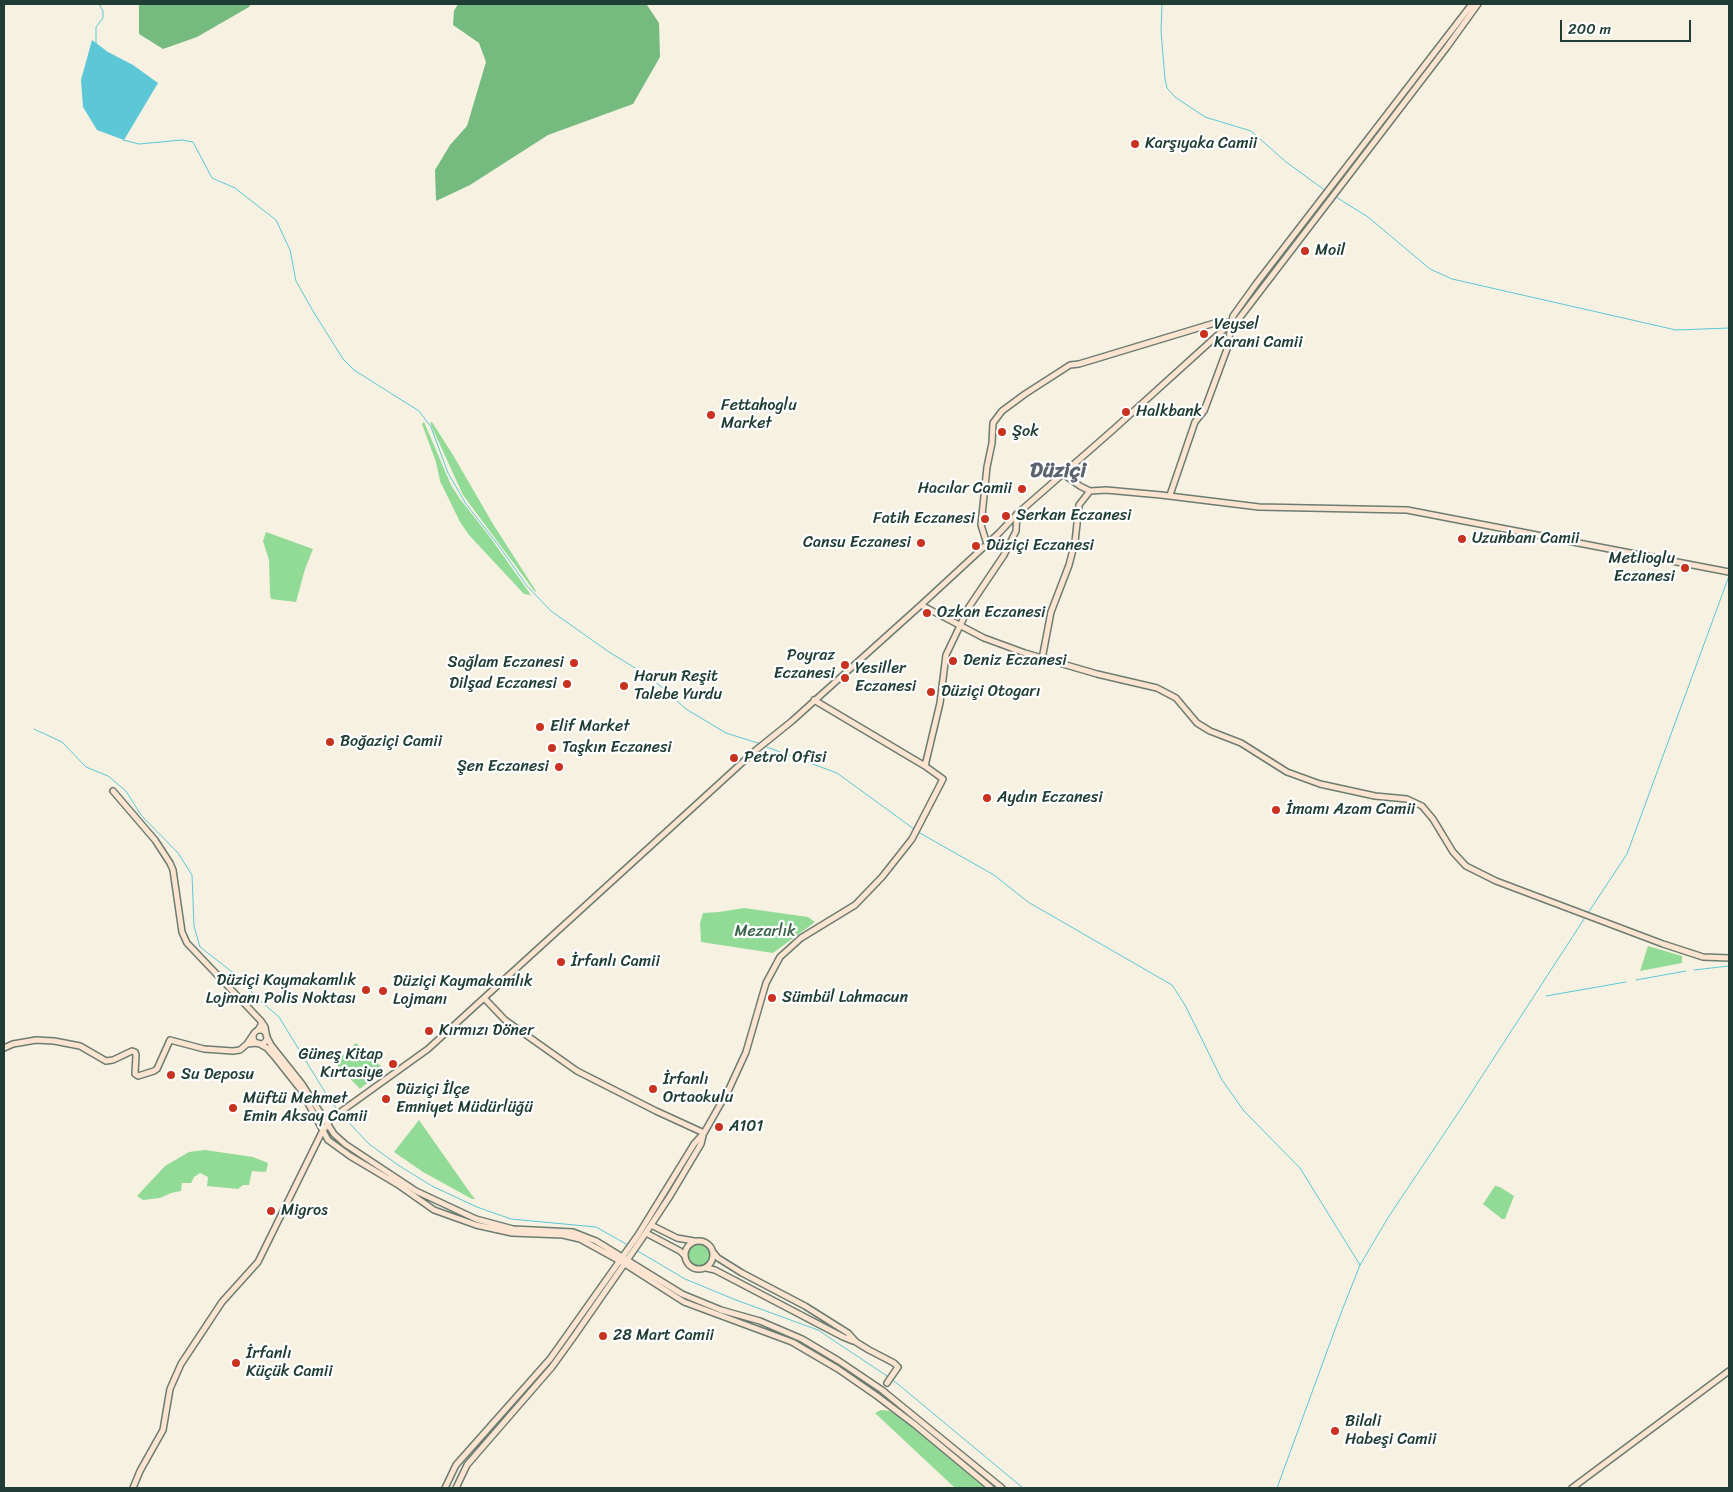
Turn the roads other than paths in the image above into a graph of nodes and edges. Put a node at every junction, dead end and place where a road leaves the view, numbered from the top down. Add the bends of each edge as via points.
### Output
1 (1472, 4) edge
2 (1478, 4) edge
3 (1329, 194) junction
4 (1231, 322) junction
5 (1063, 474) junction
6 (1090, 490) junction
7 (1170, 496) junction
8 (1017, 514) junction
9 (987, 544) junction
10 (1727, 571) edge
11 (921, 605) junction
12 (960, 625) junction
13 (1042, 659) junction
14 (814, 700) junction
15 (925, 766) junction
16 (113, 791) dead end
17 (1729, 958) edge
18 (485, 999) junction
19 (261, 1021) junction
20 (255, 1033) junction
21 (266, 1034) junction
22 (258, 1043) junction
23 (247, 1044) junction
24 (4, 1048) edge
25 (328, 1125) junction
26 (322, 1132) junction
27 (704, 1133) junction
28 (651, 1224) junction
29 (646, 1233) junction
30 (640, 1238) junction
31 (694, 1242) junction
32 (713, 1252) junction
33 (685, 1256) junction
34 (624, 1260) junction
35 (706, 1268) junction
36 (856, 1342) junction
37 (1729, 1371) edge
38 (887, 1383) dead end
39 (133, 1488) edge
40 (445, 1488) edge
41 (456, 1488) edge
42 (991, 1488) edge
43 (1002, 1488) edge
44 (1572, 1488) edge

1 - 3 street
2 - 3 street via 1418,86
3 - 4 street via 1238,320
4 - 5 street
4 - 7 street via 1227,349 1208,403 1195,422
4 - 9 street via 1218,322 1070,365 1002,411 993,424 987,466 981,525
5 - 6 street
5 - 8 street
6 - 7 street
6 - 13 street via 1079,505 1074,542 1051,612
7 - 10 street via 1259,507 1407,510
8 - 9 street
8 - 12 street via 1016,531 1004,555
9 - 11 street
11 - 12 street
11 - 14 street
12 - 13 street via 984,638
12 - 15 street via 946,655 940,704
13 - 17 street via 1156,688 1176,698 1197,723 1241,743 1287,772 1320,784 1407,800 1422,806 1466,866 1496,881 1663,944 1703,957
14 - 15 street
14 - 18 street
15 - 27 street via 943,779 920,826 882,877 855,905 801,938 780,957 766,983 746,1052
16 - 19 street via 170,862 182,932 187,943
18 - 25 street via 422,1055 332,1118
18 - 27 street via 506,1020 577,1071
19 - 20 street
19 - 21 street
20 - 21 street via 262,1030
20 - 22 street via 254,1039
20 - 23 street
21 - 22 street via 264,1041
21 - 25 street
22 - 23 street
22 - 26 street via 267,1048 301,1090
23 - 24 street via 234,1051 204,1049 170,1040 157,1068 138,1076 135,1074 136,1055 132,1051 106,1061 80,1046 54,1041 36,1040
25 - 26 street
25 - 34 street via 345,1144 416,1191 469,1216 513,1229 573,1232 596,1241
26 - 34 street via 350,1156 442,1213 512,1233 571,1236
26 - 39 street via 258,1262 222,1302 181,1364 170,1389 163,1430
27 - 28 street via 701,1144
27 - 30 street via 694,1144
28 - 29 street
28 - 31 street via 677,1238
29 - 30 street
29 - 33 street
30 - 34 street
31 - 32 street via 704,1242
31 - 33 street via 687,1247
32 - 35 street via 712,1261
32 - 36 street via 742,1273 827,1319
33 - 35 street via 692,1268
34 - 40 street via 550,1359 456,1465
34 - 41 street via 552,1367 467,1465
34 - 42 street via 684,1302 792,1342 838,1368 914,1424
34 - 43 street via 682,1294 760,1321 825,1352 882,1390
35 - 36 street via 716,1270
36 - 38 street via 898,1367
37 - 44 street

